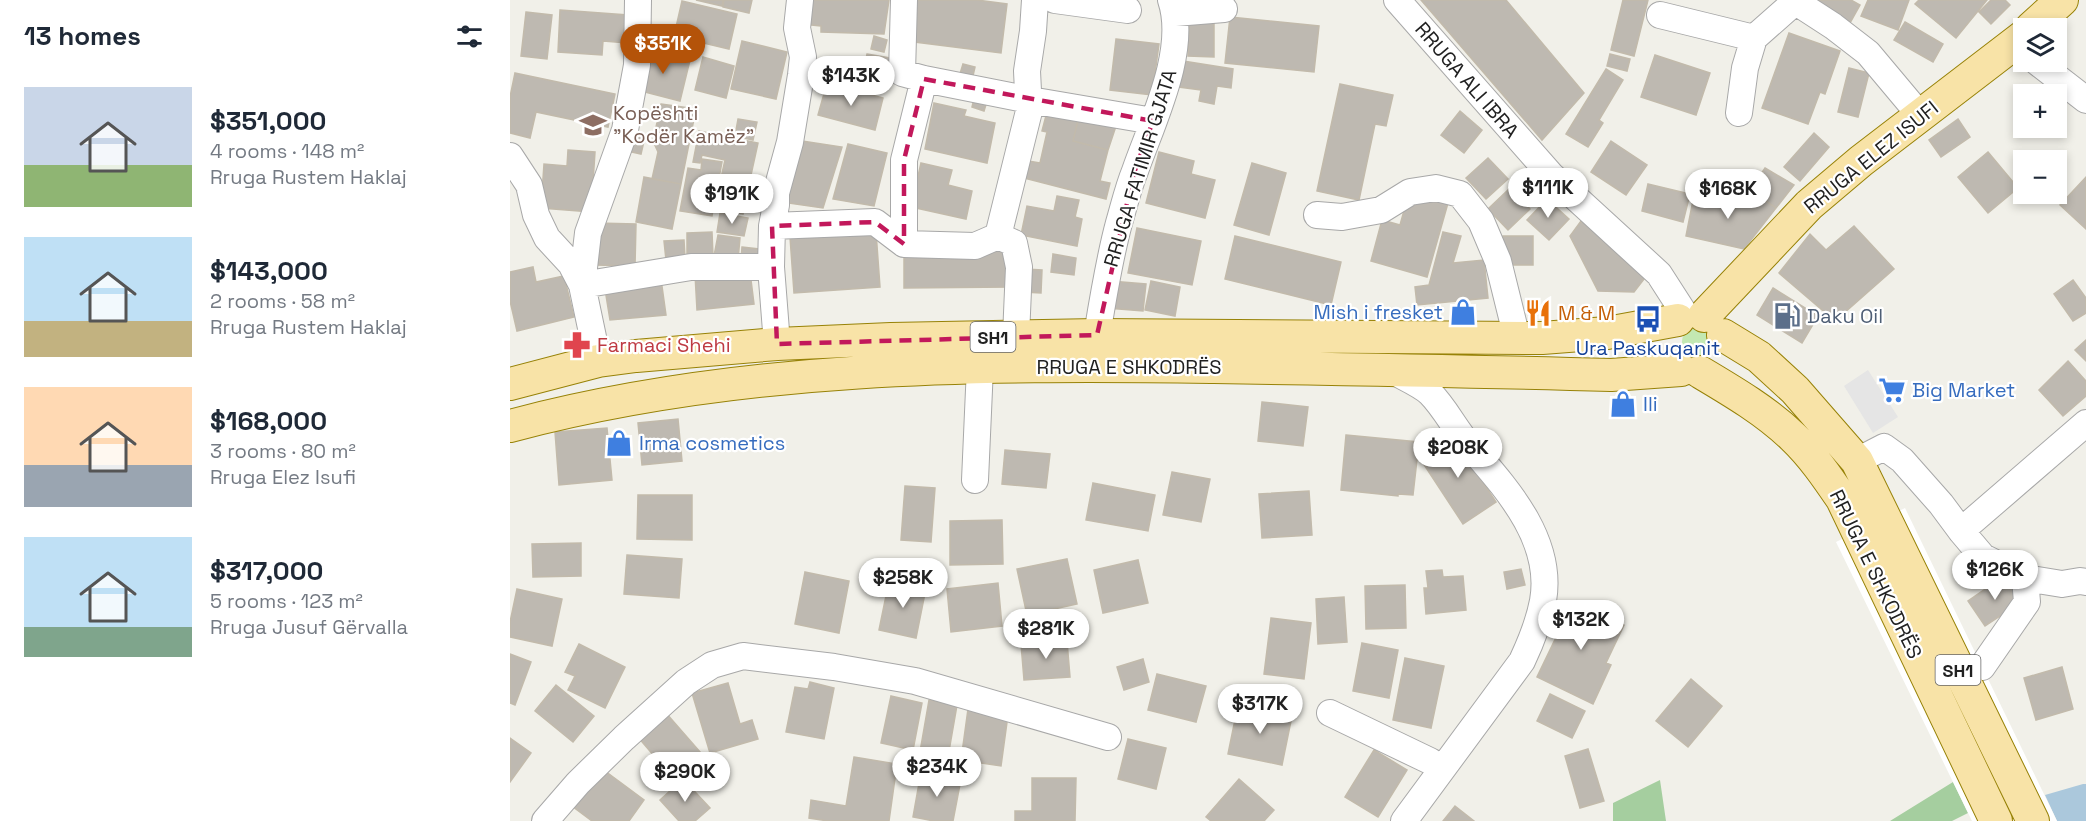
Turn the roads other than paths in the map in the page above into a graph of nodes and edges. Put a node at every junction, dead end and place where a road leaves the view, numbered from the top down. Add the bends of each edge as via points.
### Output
1 (638, 0) edge
2 (800, 0) edge
3 (904, 0) edge
4 (1035, 0) edge
5 (1055, 0) edge
6 (1397, 0) edge
7 (2062, 0) edge
8 (1795, 1) edge
9 (1173, 6) edge
10 (1128, 9) dead end
11 (1224, 9) dead end
12 (1660, 15) dead end
13 (2047, 18) edge
14 (1754, 38) junction
15 (2013, 53) edge
16 (2056, 72) edge
17 (924, 79) junction
18 (1030, 100) junction
19 (2086, 100) edge
20 (1739, 113) dead end
21 (1920, 116) junction
22 (1154, 121) junction
23 (510, 156) edge
24 (1317, 215) dead end
25 (772, 226) junction
26 (998, 236) junction
27 (904, 244) junction
28 (771, 267) junction
29 (582, 285) junction
30 (1698, 322) junction
31 (1097, 335) junction
32 (1016, 336) junction
33 (1516, 338) junction
34 (777, 344) junction
35 (597, 361) junction
36 (980, 367) junction
37 (1391, 370) junction
38 (1462, 371) junction
39 (1691, 371) junction
40 (510, 384) edge
41 (1450, 419) junction
42 (2086, 423) edge
43 (510, 426) edge
44 (1871, 447) junction
45 (975, 480) dead end
46 (1871, 525) junction
47 (1961, 531) junction
48 (2025, 578) junction
49 (2084, 580) edge
50 (1982, 667) dead end
51 (1330, 713) dead end
52 (1108, 737) dead end
53 (1442, 769) junction
54 (545, 821) edge
55 (1404, 821) edge
56 (1996, 821) edge
57 (2033, 821) edge

1 - 29 street via 637,65 625,130 588,232
2 - 25 street via 797,28 801,75
3 - 17 street via 902,73
4 - 18 street via 1027,71
5 - 10 street
6 - 30 street, RRUGA ALI IBRA via 1551,175 1659,274
7 - 13 main road, RRUGA ELEZ ISUFI
8 - 14 street
8 - 21 street via 1869,53
9 - 11 street
9 - 22 street, RRUGA FATIMIR GJATA via 1174,52
12 - 14 street
14 - 20 street
15 - 21 main road, RRUGA ELEZ ISUFI
16 - 19 street
17 - 18 street
17 - 27 street via 904,160
18 - 22 street
18 - 26 street
21 - 30 main road, RRUGA ELEZ ISUFI via 1809,205
22 - 31 street, RRUGA FATIMIR GJATA via 1119,225
23 - 29 street via 529,185 546,238 571,264
24 - 33 street via 1342,217 1381,210 1410,192 1436,188 1460,194 1481,221 1498,261
25 - 27 street via 875,222
25 - 28 street
26 - 27 street via 975,246
26 - 32 street via 1014,243 1018,267
28 - 29 street via 691,267
28 - 34 street
29 - 35 street
30 - 33 main road, RRUGA E SHKODRËS / SH1
30 - 39 main road via 1722,354 1710,369
30 - 39 main road, SH1 via 1667,335 1666,345 1673,363
30 - 44 main road, RRUGA E SHKODRËS / SH1 via 1760,357 1795,390
31 - 32 main road, RRUGA E SHKODRËS / SH1
31 - 33 main road, RRUGA E SHKODRËS / SH1
32 - 34 main road, RRUGA E SHKODRËS / SH1
34 - 35 main road, RRUGA E SHKODRËS / SH1
35 - 40 main road, RRUGA E SHKODRËS / SH1
36 - 37 main road, RRUGA E SHKODRËS / SH1
36 - 43 main road, RRUGA E SHKODRËS / SH1 via 858,372 702,388 595,405
36 - 45 street
37 - 38 main road, RRUGA E SHKODRËS / SH1
37 - 41 street via 1430,393
38 - 39 main road, RRUGA E SHKODRËS / SH1 via 1611,375
38 - 41 street via 1447,393
39 - 46 main road, RRUGA E SHKODRËS / SH1 via 1738,395 1792,436
41 - 53 street via 1519,505 1541,557 1544,588 1533,638 1522,661
42 - 47 street
44 - 46 main road, RRUGA E SHKODRËS / SH1
44 - 47 street via 1902,460
46 - 56 main road, RRUGA E SHKODRËS / SH1
46 - 57 main road, RRUGA E SHKODRËS / SH1
47 - 48 street via 1983,557
48 - 49 street via 2062,584
48 - 50 street via 2026,602
51 - 53 street
52 - 54 street via 915,681 743,656 712,665 686,682 578,783
53 - 55 street

